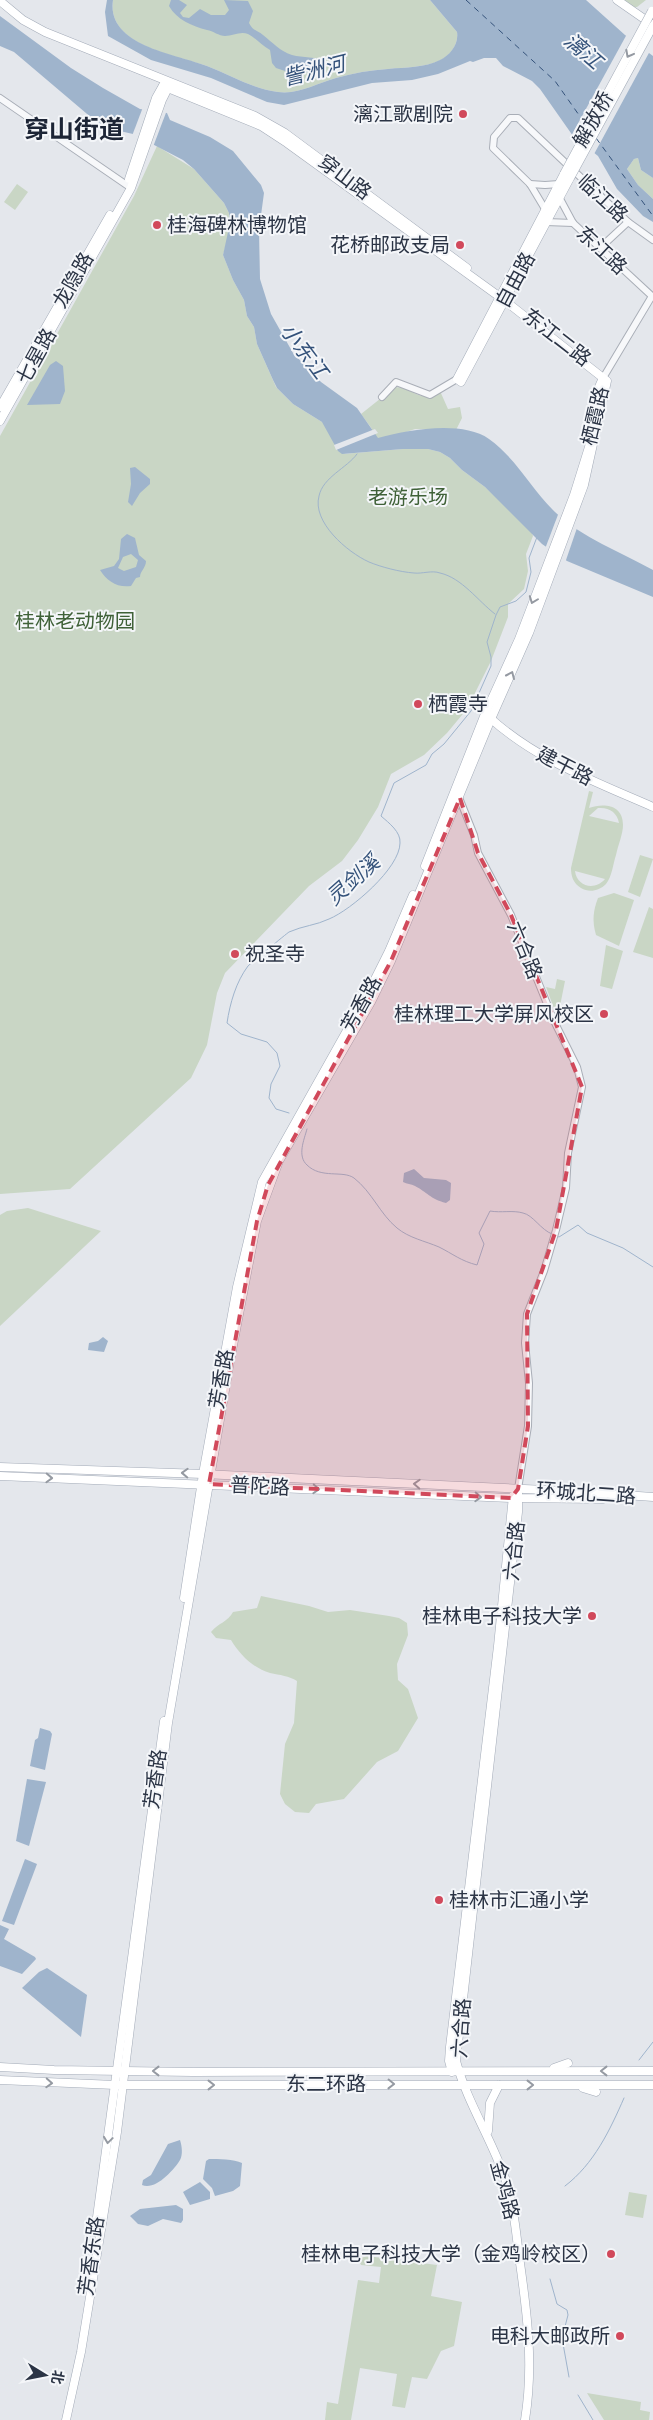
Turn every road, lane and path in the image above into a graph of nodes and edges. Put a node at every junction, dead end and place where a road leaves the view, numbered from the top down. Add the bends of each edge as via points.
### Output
1 (618, 0) edge
2 (0, 1) edge
3 (652, 10) edge
4 (653, 25) edge
5 (167, 84) junction
6 (0, 98) edge
7 (567, 176) junction
8 (530, 184) junction
9 (559, 184) junction
10 (129, 186) junction
11 (560, 198) junction
12 (545, 209) junction
13 (546, 222) junction
14 (628, 222) junction
15 (573, 223) junction
16 (653, 240) edge
17 (600, 248) junction
18 (503, 297) junction
19 (653, 297) edge
20 (653, 302) edge
21 (606, 378) junction
22 (459, 381) joint
23 (382, 397) dead end
24 (0, 406) edge
25 (0, 420) edge
26 (488, 717) junction
27 (457, 794) junction
28 (653, 807) edge
29 (0, 1467) edge
30 (207, 1474) junction
31 (0, 1476) edge
32 (206, 1484) junction
33 (518, 1489) junction
34 (653, 1497) edge
35 (515, 1498) junction
36 (653, 1501) edge
37 (568, 2063) dead end
38 (0, 2067) edge
39 (450, 2070) junction
40 (459, 2070) junction
41 (120, 2071) junction
42 (547, 2071) junction
43 (653, 2071) edge
44 (0, 2080) edge
45 (464, 2085) junction
46 (500, 2085) junction
47 (574, 2085) junction
48 (653, 2085) edge
49 (118, 2088) junction
50 (596, 2092) dead end
51 (490, 2141) junction
52 (61, 2420) edge
53 (66, 2420) edge
54 (525, 2420) edge

1 - 4 main road
2 - 5 main road, 穿山路 via 23,20 45,32
3 -> 7 main road, 解放桥, bridge
4 - 7 main road, 解放桥, bridge
5 - 10 main road, 龙隐路
5 - 18 main road, 穿山路 via 255,116 285,133
6 - 10 street
7 - 9 main road, 自由路
7 - 11 main road, 自由路
8 - 9 street
8 - 12 street
8 - 14 street, 临江路 via 493,148 494,137 510,118 518,118
9 - 12 main road, 自由路
10 - 24 main road, 龙隐路
10 - 25 main road, 七星路
11 - 13 main road, 自由路
11 - 15 street, 东江路
12 - 18 main road, 自由路
13 - 15 street
13 - 18 main road, 自由路
14 - 16 street, 临江路
14 - 17 street
15 - 17 street, 东江路
17 - 19 street, 东江路
18 - 21 main road, 东江二路
18 - 22 main road, 自由路
19 - 21 street, 栖霞路
20 - 21 street, 栖霞路
21 - 26 main road, 栖霞路 via 598,389 588,447 569,516
22 - 23 street via 430,395 395,382
26 - 27 main road, 芳香路
26 - 28 main road, 建干路 via 545,758
27 - 30 main road, 芳香路 via 371,1002 268,1185 256,1221
27 - 33 street, 六合路 via 478,853 511,915 580,1077 581,1096 570,1146 566,1188 554,1239 527,1314 528,1426
30 -> 29 main road, 普陀路
30 - 32 main road, 芳香路
33 -> 30 main road, 普陀路
31 -> 32 main road, 普陀路
32 -> 35 main road, 普陀路
32 - 41 main road, 芳香路 via 161,1737
33 - 34 main road, 环城北二路
33 - 35 main road
35 - 36 main road, 环城北二路
35 - 39 main road, 六合路 via 450,2047
35 - 40 main road, 六合路 via 456,2061
37 - 42 main road
38 - 41 main road, 东二环路
39 - 40 main road, 东二环路
39 -> 41 main road, 东二环路
39 - 45 main road, 六合路
40 - 42 main road, 东二环路
40 - 45 main road, 六合路
41 - 49 main road, 芳香路
43 -> 42 main road, 东二环路
44 -> 49 main road, 东二环路
45 - 46 main road, 东二环路
49 -> 45 main road, 东二环路
45 - 51 main road, 金鸡路
46 -> 47 main road, 东二环路
46 - 51 main road via 491,2098 489,2108
47 - 48 main road, 东二环路
47 - 50 main road
49 -> 52 main road, 芳香东路 via 78,2342
49 - 53 main road, 芳香东路 via 117,2132
51 - 54 main road, 金鸡路 via 505,2179 522,2275 530,2371

